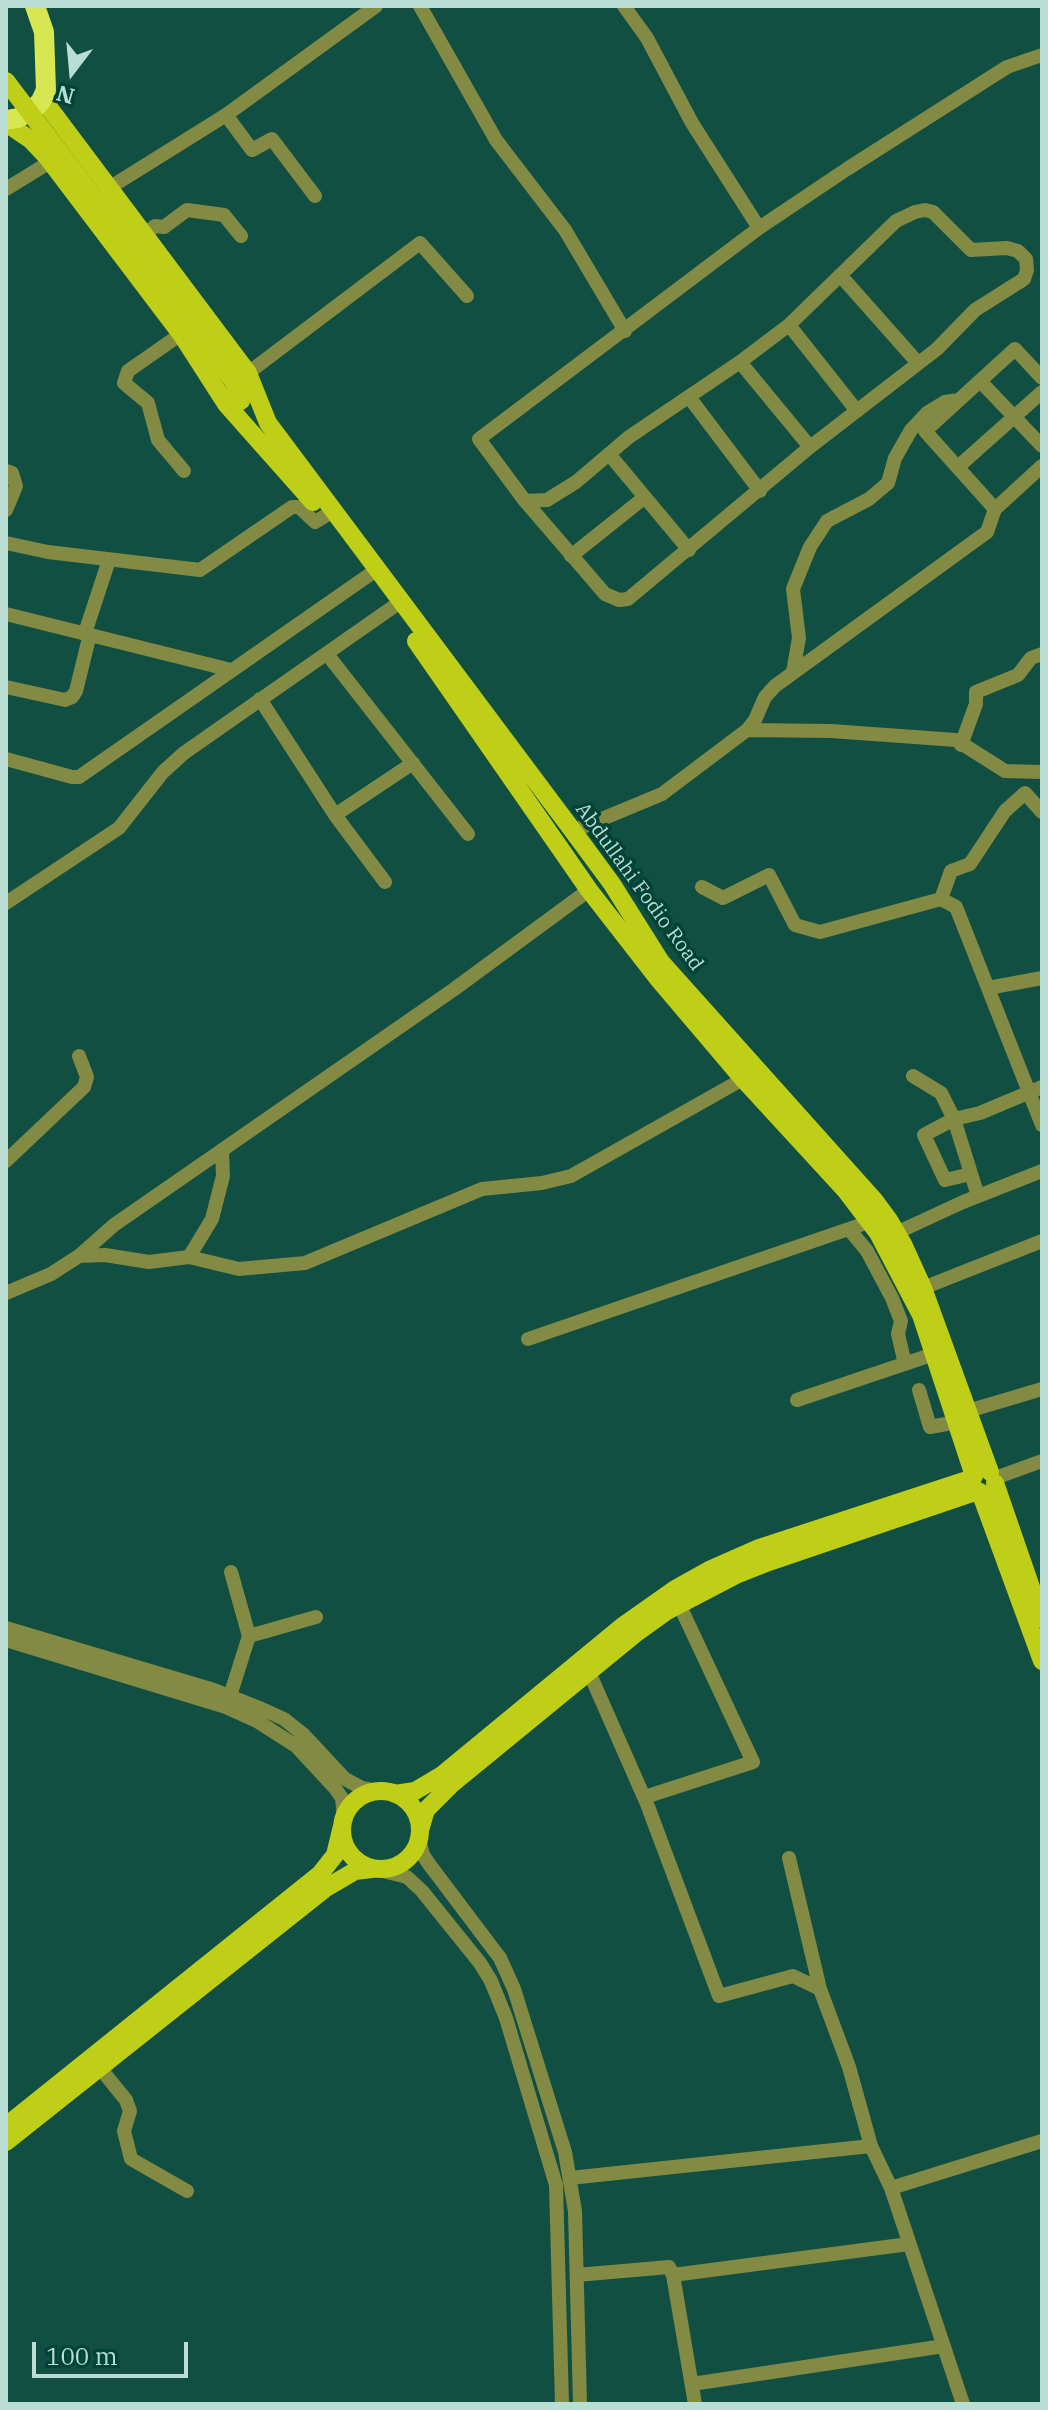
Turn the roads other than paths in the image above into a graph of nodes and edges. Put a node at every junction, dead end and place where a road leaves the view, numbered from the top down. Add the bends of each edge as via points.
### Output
1 (376, 6) edge
2 (420, 6) edge
3 (624, 6) edge
4 (39, 9) edge
5 (1042, 55) edge
6 (6, 81) edge
7 (45, 94) junction
8 (226, 115) junction
9 (6, 121) edge
10 (50, 162) junction
11 (109, 188) junction
12 (6, 189) edge
13 (315, 196) dead end
14 (759, 228) junction
15 (144, 235) junction
16 (241, 236) dead end
17 (840, 275) junction
18 (467, 296) dead end
19 (789, 325) junction
20 (625, 331) junction
21 (181, 334) junction
22 (740, 362) junction
23 (918, 363) junction
24 (248, 373) junction
25 (1042, 378) edge
26 (980, 381) junction
27 (1042, 392) edge
28 (689, 397) junction
29 (959, 400) junction
30 (857, 411) junction
31 (1014, 416) junction
32 (262, 429) junction
33 (1042, 446) edge
34 (810, 447) junction
35 (609, 454) junction
36 (959, 466) junction
37 (1042, 466) edge
38 (6, 471) edge
39 (184, 471) dead end
40 (760, 491) junction
41 (645, 497) junction
42 (525, 501) junction
43 (995, 509) junction
44 (6, 510) edge
45 (325, 516) junction
46 (6, 543) edge
47 (689, 550) junction
48 (571, 556) junction
49 (109, 560) junction
50 (369, 575) junction
51 (393, 607) junction
52 (6, 614) edge
53 (88, 634) junction
54 (327, 654) junction
55 (1042, 654) edge
56 (231, 670) junction
57 (793, 672) junction
58 (6, 687) edge
59 (260, 699) junction
60 (747, 730) junction
61 (961, 745) junction
62 (6, 759) edge
63 (413, 763) junction
64 (1042, 772) edge
65 (1042, 812) edge
66 (335, 815) junction
67 (573, 831) junction
68 (468, 834) dead end
69 (385, 882) dead end
70 (702, 887) dead end
71 (589, 890) junction
72 (941, 899) junction
73 (6, 903) edge
74 (1042, 978) edge
75 (988, 988) junction
76 (79, 1056) dead end
77 (913, 1076) dead end
78 (743, 1079) junction
79 (1036, 1090) edge
80 (954, 1119) junction
81 (1042, 1125) edge
82 (222, 1150) junction
83 (6, 1161) edge
84 (1042, 1171) edge
85 (971, 1174) junction
86 (978, 1196) junction
87 (869, 1222) junction
88 (849, 1229) junction
89 (896, 1233) junction
90 (1042, 1241) edge
91 (79, 1256) junction
92 (189, 1257) junction
93 (923, 1288) junction
94 (6, 1293) edge
95 (528, 1339) dead end
96 (934, 1354) junction
97 (905, 1364) junction
98 (1042, 1389) edge
99 (919, 1390) dead end
100 (797, 1400) dead end
101 (962, 1417) junction
102 (1042, 1461) edge
103 (983, 1481) junction
104 (231, 1572) dead end
105 (679, 1604) junction
106 (316, 1617) dead end
107 (1042, 1619) edge
108 (6, 1628) edge
109 (249, 1636) junction
110 (6, 1640) edge
111 (1042, 1661) edge
112 (589, 1672) junction
113 (230, 1696) junction
114 (386, 1793) junction
115 (645, 1797) junction
116 (343, 1822) junction
117 (420, 1835) junction
118 (789, 1858) dead end
119 (376, 1869) junction
120 (820, 1989) junction
121 (100, 2068) junction
122 (6, 2126) edge
123 (1042, 2141) edge
124 (6, 2142) edge
125 (871, 2146) junction
126 (570, 2178) junction
127 (891, 2188) junction
128 (187, 2191) dead end
129 (909, 2244) junction
130 (577, 2275) junction
131 (673, 2275) junction
132 (944, 2346) junction
133 (692, 2384) junction
134 (562, 2404) edge
135 (580, 2404) edge
136 (695, 2404) edge
137 (963, 2404) edge

1 - 8 street
2 - 20 street via 496,140 565,230
3 - 14 street
4 - 7 highway
5 - 14 street via 1007,67
6 - 32 main road, bridge via 233,381
7 - 9 highway via 30,112
7 - 11 main road via 50,109
8 - 11 street
8 - 13 street via 252,150 272,139
9 - 10 main road
10 - 12 street
10 - 21 main road
11 - 15 main road
14 - 20 street
15 - 16 street via 187,210 224,215
15 - 24 main road
17 - 19 street
17 - 23 street
17 - 23 street via 896,221 920,210 933,212 971,250 1007,248 1026,259 1024,279 975,310
18 - 24 street via 420,243
19 - 22 street
19 - 30 street
20 - 42 street via 479,439
21 - 32 main road via 226,404
21 - 39 street via 128,371 124,383 148,403 158,440
22 - 28 street
22 - 34 street
23 - 30 street
24 - 32 main road
25 - 26 street via 1015,349
26 - 29 street
26 - 31 street
27 - 31 street
28 - 35 street
28 - 40 street
29 - 36 street via 925,431
29 - 57 street via 927,413 911,430 888,483 827,521 810,547 793,589 799,638
30 - 34 street
31 - 33 street
31 - 36 street
32 - 45 main road, Abdullahi Fodio Road
32 - 67 main road, Abdullahi Fodio Road
34 - 40 street
35 - 41 street
35 - 42 street via 547,500
36 - 43 street
37 - 43 street
38 - 44 street via 16,486
40 - 47 street
41 - 47 street
41 - 48 street
42 - 48 street
43 - 57 street via 987,532
45 - 49 street via 315,522 292,507 200,570
45 - 50 main road, Abdullahi Fodio Road
46 - 49 street
47 - 48 street via 623,600 605,594
49 - 53 street
50 - 51 main road, Abdullahi Fodio Road
50 - 56 street
51 - 54 street
51 - 71 main road, Abdullahi Fodio Road
52 - 53 street
53 - 56 street
53 - 58 street via 72,697 65,700
54 - 59 street
54 - 63 street
55 - 61 street via 1031,658 1018,675 976,692
56 - 62 street via 79,777
57 - 60 street via 765,697
59 - 66 street
59 - 73 street via 163,772 119,828
60 - 61 street via 847,732 956,740
60 - 67 street via 662,794
61 - 64 street via 1005,771
63 - 66 street
63 - 68 street
65 - 72 street via 1025,793 1005,811 970,864 951,871
66 - 69 street
67 - 89 main road, Abdullahi Fodio Road via 661,962 875,1201
70 - 72 street via 723,898 769,875 795,925 820,932
71 - 78 main road, Abdullahi Fodio Road
71 - 82 street
72 - 75 street via 956,907
74 - 75 street
75 - 79 street
76 - 83 street via 87,1077 84,1087
77 - 80 street via 941,1093
78 - 87 main road, Abdullahi Fodio Road
78 - 92 street via 571,1176 482,1189 305,1263 239,1269
79 - 80 street
79 - 81 street
80 - 85 street
80 - 85 street via 924,1135 945,1180
82 - 91 street via 114,1225
82 - 92 street via 223,1176 212,1219
84 - 86 street
85 - 86 street
86 - 89 street
87 - 88 street
87 - 96 main road, Abdullahi Fodio Road via 902,1274
88 - 95 street
88 - 97 street via 892,1298 901,1321 898,1334
89 - 93 main road, Abdullahi Fodio Road
90 - 93 street
91 - 92 street via 149,1262
91 - 94 street
93 - 101 main road, Abdullahi Fodio Road
96 - 97 street
96 - 101 main road, Abdullahi Fodio Road
97 - 100 street
98 - 101 street
99 - 101 street via 930,1427
101 - 103 main road, Abdullahi Fodio Road
102 - 103 street
103 - 105 main road via 736,1575
103 - 107 main road, Abdullahi Fodio Road
103 - 111 main road, Abdullahi Fodio Road
103 - 114 main road via 759,1548 709,1570 624,1625 442,1775 415,1791
104 - 109 street
105 - 112 main road
105 - 115 street via 753,1762
106 - 109 street
108 - 113 street
109 - 113 street
110 - 116 street via 257,1721 296,1746 334,1787 342,1798
112 - 115 street
112 - 117 main road via 440,1795 426,1810
113 - 114 street via 284,1719 345,1779
114 - 116 main road via 357,1800
114 - 117 main road via 413,1808
115 - 120 street via 719,1996 793,1976
116 - 119 main road via 352,1857
116 - 122 main road via 335,1855 320,1874
117 - 119 main road via 405,1862
117 - 126 street via 423,1855 500,1958 514,1989
118 - 120 street
119 - 121 main road via 355,1871 326,1888
119 - 134 street via 407,1877 422,1891 480,1963 506,2018 556,2185
120 - 125 street
121 - 124 main road
121 - 128 street via 130,2111 124,2131 131,2159
123 - 127 street
125 - 126 street
125 - 127 street
126 - 130 street
127 - 129 street
129 - 131 street
129 - 132 street
130 - 131 street via 669,2267
130 - 135 street
131 - 133 street
132 - 133 street
132 - 137 street
133 - 136 street

